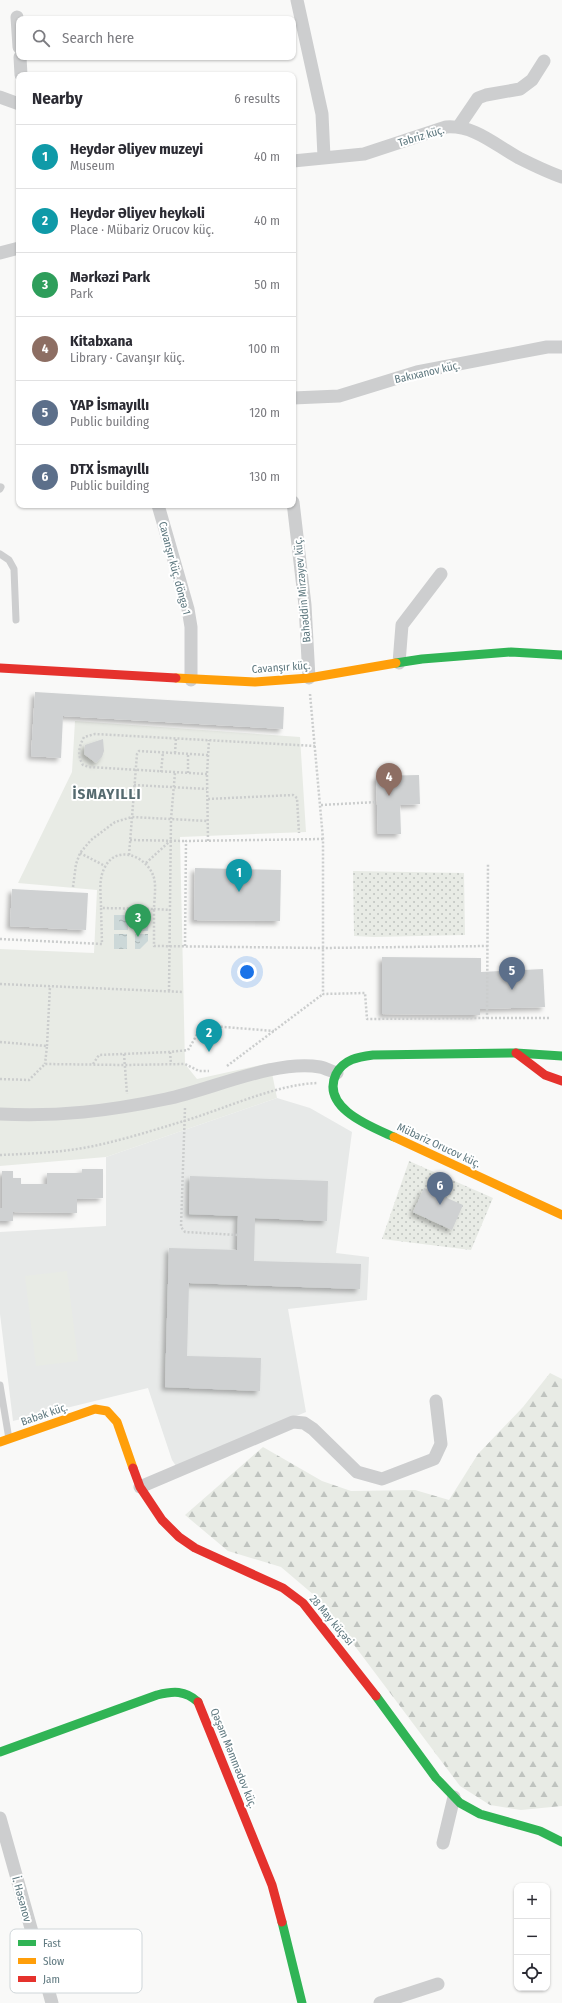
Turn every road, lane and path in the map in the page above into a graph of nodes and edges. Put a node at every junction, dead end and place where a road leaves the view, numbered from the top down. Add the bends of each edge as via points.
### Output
1 (297, 0) edge
2 (20, 60) edge
3 (544, 61) dead end
4 (21, 72) edge
5 (0, 97) edge
6 (16, 103) edge
7 (459, 126) junction
8 (324, 157) junction
9 (296, 161) edge
10 (562, 177) edge
11 (16, 249) edge
12 (0, 253) edge
13 (562, 347) edge
14 (296, 398) edge
15 (159, 508) edge
16 (294, 508) edge
17 (0, 554) edge
18 (442, 574) dead end
19 (16, 620) dead end
20 (562, 655) edge
21 (399, 663) junction
22 (0, 668) edge
23 (308, 678) junction
24 (191, 680) junction
25 (176, 738) junction
26 (209, 740) junction
27 (315, 746) junction
28 (162, 752) junction
29 (175, 753) junction
30 (188, 754) junction
31 (208, 755) junction
32 (135, 770) junction
33 (161, 772) junction
34 (175, 773) junction
35 (188, 773) junction
36 (207, 774) junction
37 (134, 785) junction
38 (173, 788) junction
39 (207, 789) junction
40 (208, 799) junction
41 (377, 802) dead end
42 (321, 805) junction
43 (132, 817) junction
44 (171, 819) junction
45 (208, 821) junction
46 (299, 833) dead end
47 (323, 839) junction
48 (130, 840) junction
49 (170, 841) junction
50 (186, 841) junction
51 (208, 841) junction
52 (80, 853) junction
53 (129, 855) junction
54 (146, 863) junction
55 (488, 863) dead end
56 (105, 866) junction
57 (73, 887) dead end
58 (101, 908) junction
59 (154, 909) junction
60 (170, 910) junction
61 (0, 939) edge
62 (170, 946) junction
63 (185, 946) junction
64 (488, 946) junction
65 (322, 948) junction
66 (0, 984) edge
67 (50, 986) junction
68 (170, 991) junction
69 (183, 992) dead end
70 (323, 994) junction
71 (487, 1018) junction
72 (552, 1018) dead end
73 (274, 1031) junction
74 (0, 1042) edge
75 (47, 1046) junction
76 (170, 1052) junction
77 (516, 1053) junction
78 (124, 1054) junction
79 (562, 1056) edge
80 (45, 1064) junction
81 (92, 1064) junction
82 (171, 1064) junction
83 (125, 1065) junction
84 (223, 1068) dead end
85 (212, 1072) dead end
86 (335, 1078) junction
87 (0, 1079) edge
88 (562, 1081) edge
89 (185, 1095) junction
90 (127, 1106) junction
91 (0, 1114) edge
92 (184, 1121) junction
93 (0, 1155) edge
94 (562, 1215) edge
95 (238, 1235) dead end
96 (0, 1385) edge
97 (436, 1401) dead end
98 (95, 1409) joint
99 (4, 1440) edge
100 (140, 1487) junction
101 (0, 1752) edge
102 (454, 1797) junction
103 (0, 1818) edge
104 (562, 1842) edge
105 (443, 1843) dead end
106 (31, 1929) edge
107 (438, 1984) dead end
108 (49, 1993) edge
109 (52, 2003) edge
110 (302, 2003) edge
111 (380, 2003) edge

1 - 8 street via 322,114
2 - 4 street
3 - 7 street via 532,80 520,90 486,94 478,98
5 - 6 street
7 - 8 street, Təbriz küç. via 446,127 364,154
7 - 10 street, Təbriz küç. via 470,129 519,158
8 - 9 street, Təbriz küç.
11 - 12 street
13 - 14 street, Bakıxanov küç. via 547,347 417,372 339,396
15 - 24 street, Cavanşır küç. döngə 1 via 188,609 191,627
16 - 23 street, Bahəddin Mirzəyev küç. via 305,605
17 - 19 lane via 9,560 14,569
18 - 21 street via 402,625
20 - 21 street, Cavanşır küç. via 511,652
21 - 23 street, Cavanşır küç.
22 - 24 street, Cavanşır küç.
23 - 24 street, Cavanşır küç. via 255,682
23 - 27 path
25 - 26 path
25 - 29 path
25 - 32 path via 94,734 84,736 79,758 83,765
26 - 27 path
26 - 31 path
27 - 42 path
28 - 29 path
28 - 32 path via 139,751
28 - 33 path
29 - 30 path
30 - 31 path
30 - 35 path
31 - 36 path
32 - 33 path
32 - 37 path
33 - 34 path
34 - 35 path
34 - 38 path
35 - 36 path
36 - 39 path
37 - 38 path
37 - 43 path
38 - 39 path
38 - 44 path
39 - 40 path
40 - 45 path
40 - 46 path via 293,795 297,798
41 - 42 path
42 - 47 path
43 - 44 path
43 - 48 path
43 - 52 path via 115,822
44 - 45 path
44 - 49 path
45 - 51 path
47 - 51 path
47 - 65 path
48 - 49 path
48 - 53 path
49 - 50 path
49 - 54 path
49 - 60 path
50 - 51 path
50 - 63 path
52 - 56 path
52 - 57 path
53 - 54 path via 137,856
53 - 56 path via 114,859
54 - 59 path via 154,876
55 - 64 path
56 - 58 path via 101,878
58 - 59 path
58 - 61 path via 102,944
59 - 60 path
59 - 62 path via 154,946
60 - 62 path
62 - 63 path
62 - 68 path
63 - 65 path
64 - 65 path
64 - 71 path
65 - 70 path
66 - 67 path
67 - 68 path
67 - 75 path
68 - 69 path
70 - 71 path via 365,993 367,1019
70 - 73 path
71 - 72 path
73 - 76 path via 212,1026 198,1033 188,1050
73 - 84 path
74 - 75 path
75 - 80 path
76 - 78 path
76 - 82 path
77 - 79 street
77 - 86 street via 374,1055 355,1058 344,1064
77 - 88 street via 545,1075
78 - 81 path via 99,1055
78 - 83 path
80 - 81 path
80 - 87 path via 28,1080
81 - 83 path
82 - 83 path
82 - 85 path via 185,1064
83 - 90 path
86 - 89 street via 321,1067 293,1066
86 - 92 path via 265,1094
86 - 94 street, Mübariz Orucov küç. via 334,1096 342,1106 370,1126
89 - 90 street
89 - 92 path
90 - 91 street via 56,1115
92 - 93 path via 70,1150
92 - 95 path via 181,1227 185,1232
96 - 99 lane
97 - 100 street via 441,1444 434,1459 382,1479 357,1472 313,1429 304,1423 293,1422
98 - 99 street, Babək küç.
98 - 100 street, 28 May küçəsi via 108,1411 114,1416
100 - 102 street, 28 May küçəsi via 162,1520 179,1537 195,1548 283,1588 304,1604 438,1780
101 - 110 street, Qəşəm Məmmədov küç. via 157,1694 178,1690 191,1695 200,1704 272,1885
102 - 104 street, 28 May küçəsi via 467,1808 482,1815 538,1829
102 - 105 street
103 - 106 street, İ. Həsənov
107 - 111 street
108 - 109 street, İ. Həsənov

